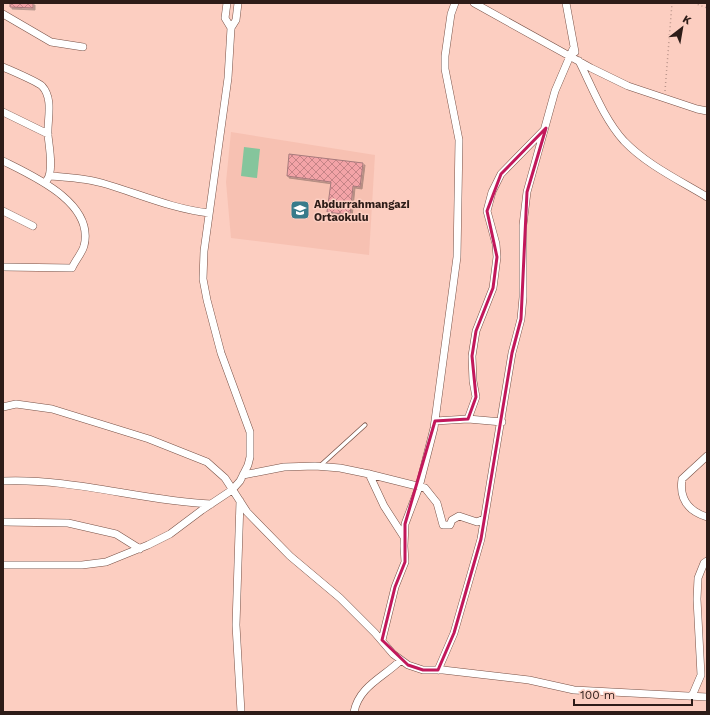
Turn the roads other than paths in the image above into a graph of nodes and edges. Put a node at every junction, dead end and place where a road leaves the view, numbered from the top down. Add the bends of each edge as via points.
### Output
1 (227, 3) edge
2 (238, 3) edge
3 (455, 3) edge
4 (474, 3) edge
5 (566, 3) edge
6 (3, 14) edge
7 (231, 28) junction
8 (83, 47) dead end
9 (573, 49) junction
10 (570, 56) junction
11 (580, 62) junction
12 (3, 67) edge
13 (707, 111) edge
14 (3, 112) edge
15 (546, 128) junction
16 (48, 134) junction
17 (3, 161) edge
18 (47, 179) junction
19 (707, 197) edge
20 (3, 211) edge
21 (209, 213) junction
22 (32, 226) dead end
23 (3, 267) edge
24 (3, 407) edge
25 (468, 419) junction
26 (435, 421) junction
27 (502, 422) junction
28 (365, 425) dead end
29 (707, 456) edge
30 (320, 466) junction
31 (369, 474) junction
32 (243, 475) junction
33 (3, 481) edge
34 (419, 487) junction
35 (232, 490) junction
36 (240, 501) junction
37 (211, 504) junction
38 (707, 517) edge
39 (484, 520) junction
40 (3, 522) edge
41 (404, 537) junction
42 (140, 549) junction
43 (707, 561) edge
44 (3, 565) edge
45 (382, 640) junction
46 (401, 660) junction
47 (438, 670) junction
48 (692, 696) junction
49 (707, 697) edge
50 (241, 712) edge
51 (354, 712) edge

1 - 7 street via 225,18
2 - 7 street via 236,20
3 - 26 street via 451,14 445,69 459,140 457,257
4 - 10 street
5 - 9 street
6 - 8 street via 52,42
7 - 21 street via 228,78
9 - 10 street
9 - 11 street
10 - 11 street
10 - 15 street via 555,92
11 - 13 street via 628,86
11 - 19 street via 607,117 623,140 641,156
12 - 16 street via 42,86 47,96
14 - 16 street
15 - 25 street via 501,174 487,210 497,257 493,288 476,331 472,356 476,397
15 - 27 street via 527,192 523,225 521,320 512,353
16 - 18 street
17 - 18 street
18 - 21 street via 78,178 170,205
18 - 23 street via 82,219 85,231 84,246 72,268
20 - 22 street
21 - 32 street via 203,279 221,353 250,432 250,457
24 - 35 street via 16,404 52,409 149,439 207,462 225,478
25 - 26 street
25 - 27 street
26 - 34 street
27 - 39 street
28 - 30 lane
29 - 38 street via 682,479 680,489 683,500 690,509
30 - 31 street
30 - 32 street via 284,467
31 - 34 street
31 - 41 street via 384,506
32 - 35 street
33 - 37 street via 62,482 182,502
34 - 39 street via 425,488 432,496 440,510 440,522 443,525 450,525 452,520 459,516 477,522
34 - 41 street via 405,524
35 - 36 street
35 - 37 street
36 - 45 street via 247,512 290,556 340,598
36 - 50 street via 236,625
37 - 42 street via 170,534
39 - 47 street via 454,633
40 - 42 street via 68,523 116,534
41 - 45 street via 405,562 395,586
42 - 44 street via 106,562 82,565
43 - 48 street via 698,578 701,675
45 - 46 street
46 - 47 street via 423,670
46 - 51 street via 364,690 357,700
47 - 48 street via 529,680 574,690
48 - 49 street

